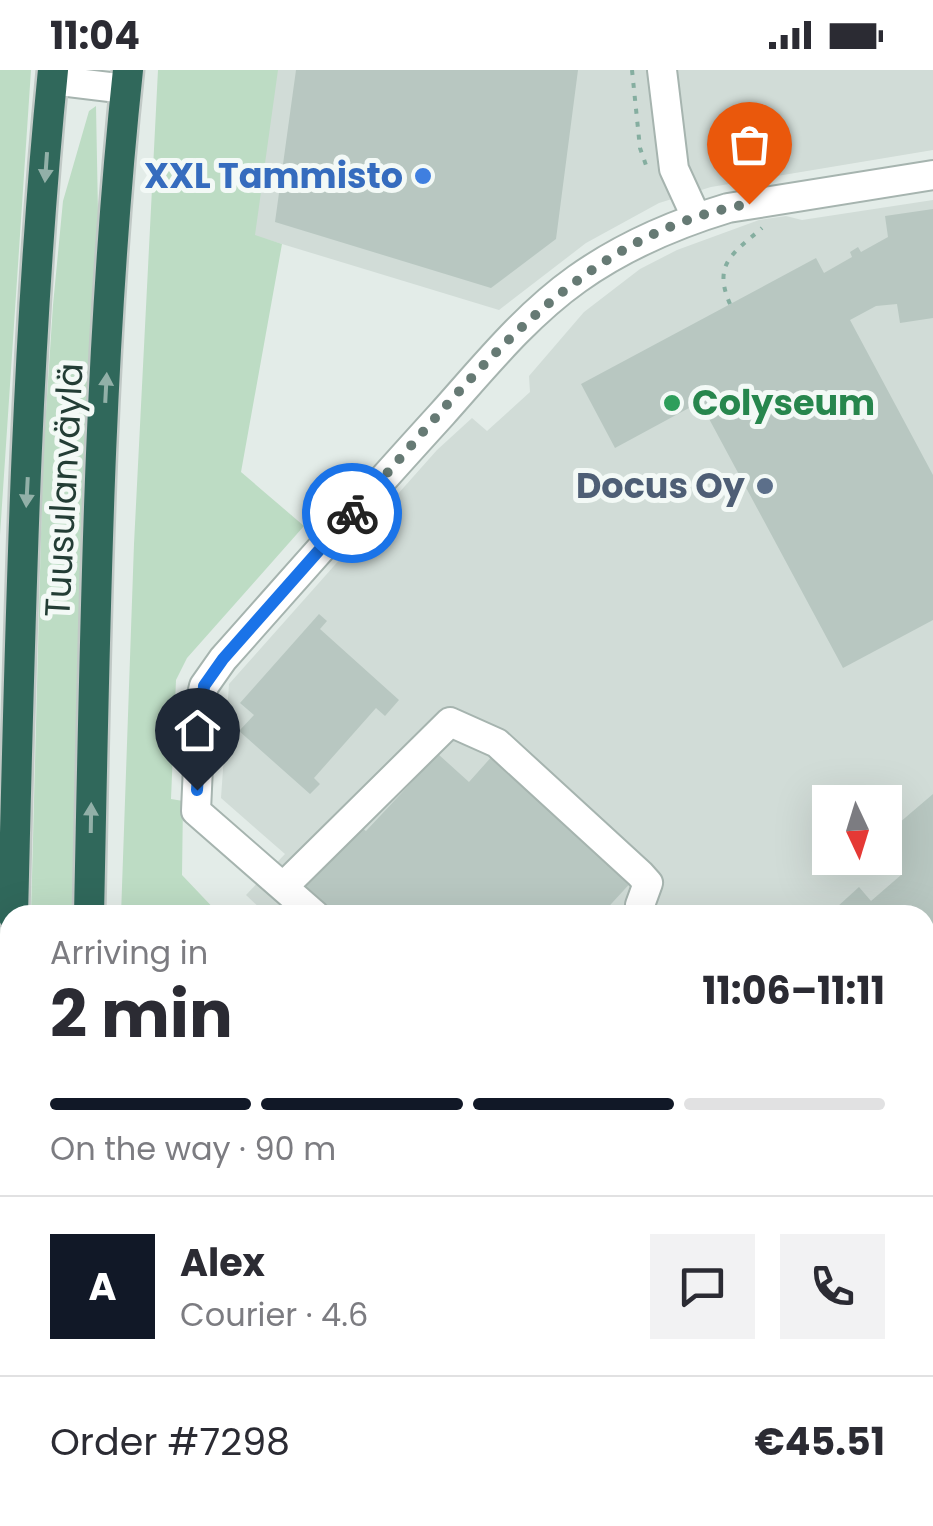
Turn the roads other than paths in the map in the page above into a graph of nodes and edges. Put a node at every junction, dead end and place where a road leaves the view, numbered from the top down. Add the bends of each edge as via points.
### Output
1 (662, 70) edge
2 (53, 75) edge
3 (127, 79) edge
4 (933, 175) edge
5 (696, 217) junction
6 (283, 887) junction
7 (13, 905) edge
8 (89, 905) edge
9 (304, 905) edge
10 (640, 905) edge

1 - 5 street via 674,169
2 - 3 street
2 -> 7 highway, Tuusulanväylä via 21,616
8 -> 3 highway, Tuusulanväylä via 95,616
4 - 5 street
5 - 6 street via 614,256 538,310 211,674 201,699 196,811
6 - 9 street
6 - 10 street via 450,722 497,743 640,874 648,883

